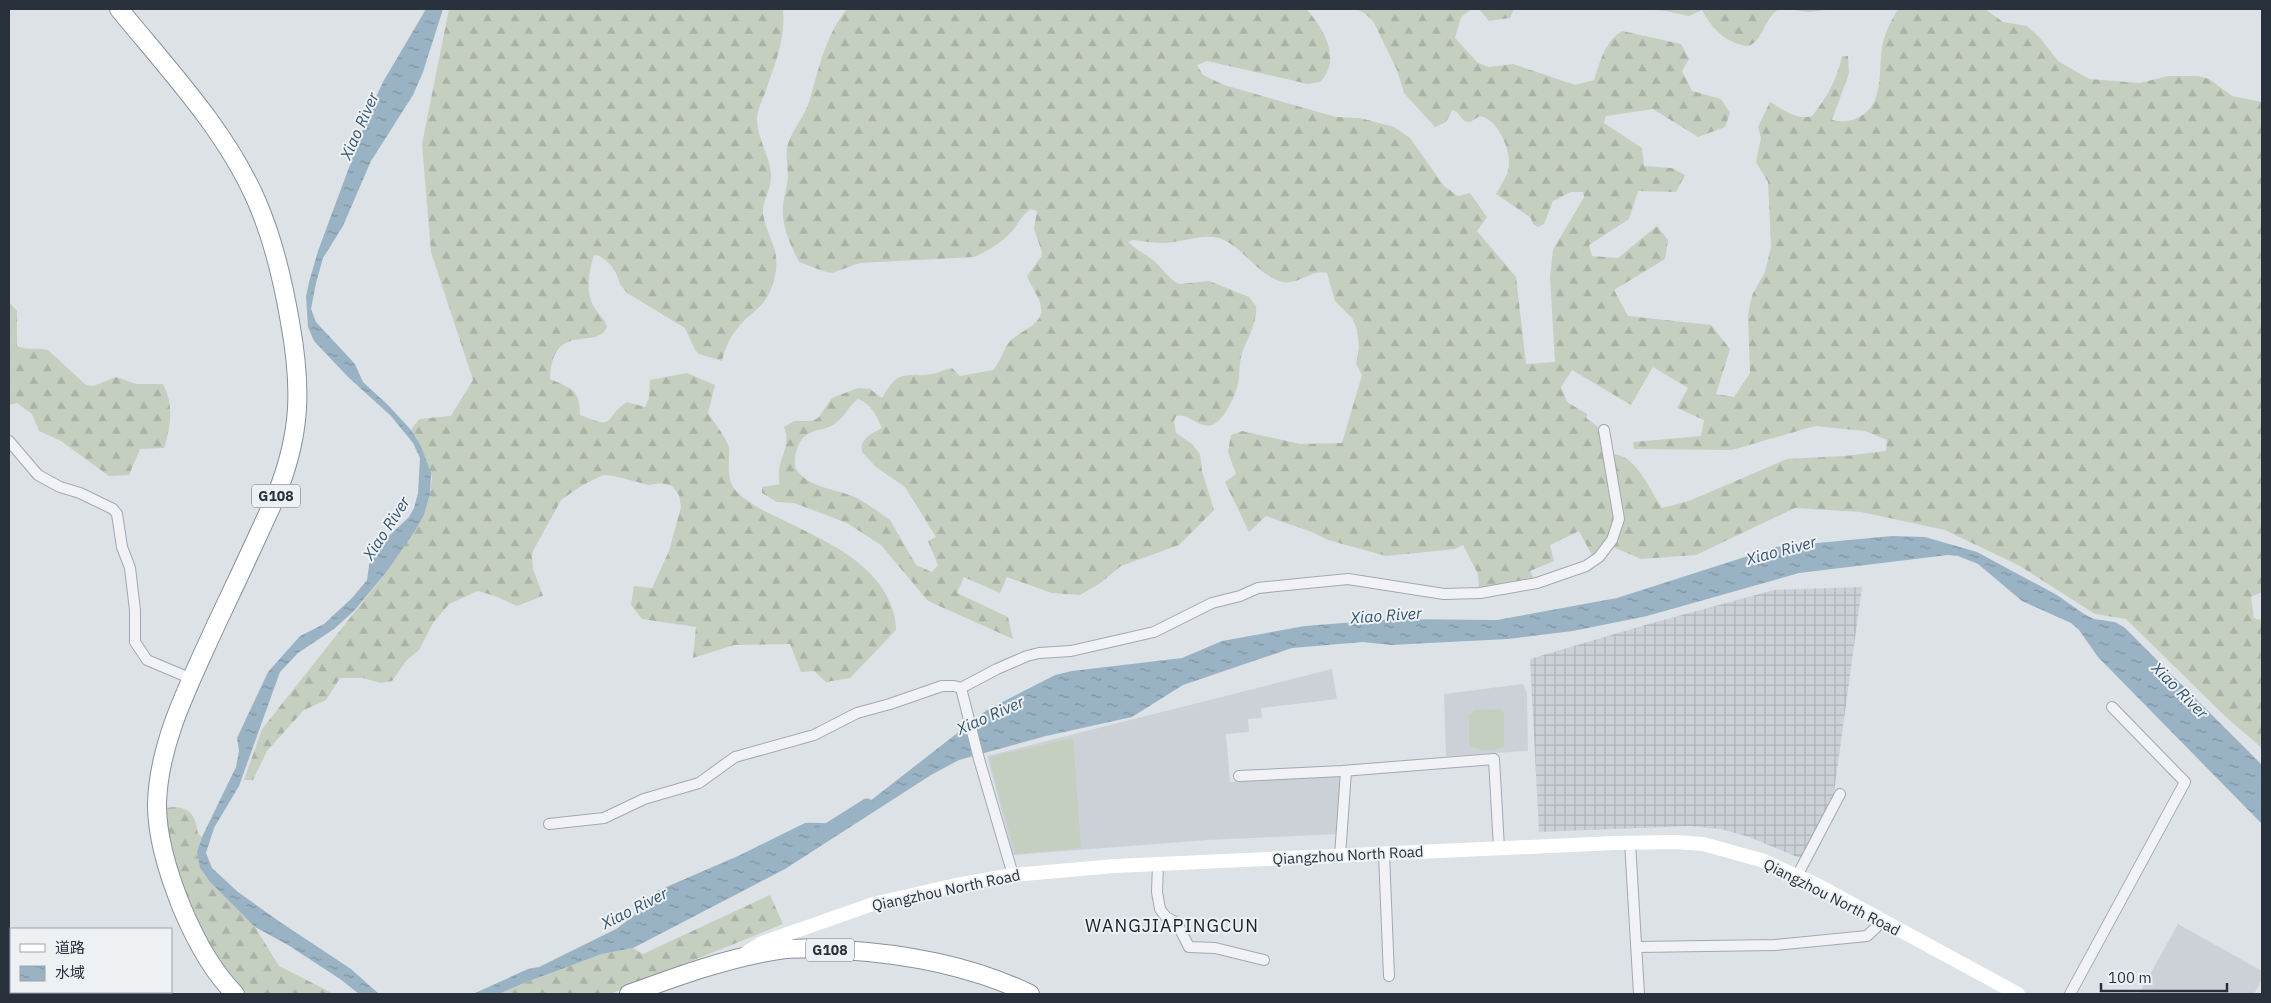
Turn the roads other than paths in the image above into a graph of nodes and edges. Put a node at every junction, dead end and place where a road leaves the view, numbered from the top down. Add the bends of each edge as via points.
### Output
1 (119, 9) edge
2 (1604, 430) dead end
3 (9, 441) edge
4 (192, 679) junction
5 (962, 692) junction
6 (2112, 707) dead end
7 (1346, 771) junction
8 (1239, 776) dead end
9 (1840, 794) dead end
10 (549, 824) dead end
11 (1630, 842) junction
12 (1499, 848) junction
13 (1384, 854) junction
14 (1340, 856) junction
15 (1158, 864) junction
16 (1013, 875) junction
17 (1797, 876) junction
18 (1883, 921) junction
19 (1637, 947) junction
20 (1950, 958) junction
21 (736, 959) junction
22 (1264, 960) dead end
23 (1389, 976) dead end
24 (235, 994) edge
25 (629, 994) edge
26 (1030, 994) edge
27 (1639, 994) edge
28 (2006, 994) edge
29 (2018, 994) edge
30 (2070, 994) edge

1 - 4 highway, G108 via 196,104 251,190 276,257 296,359 297,419 288,464
2 - 5 street via 1619,518 1612,540 1599,557 1586,566 1537,583 1480,593 1435,593 1348,579 1258,588 1212,602 1154,632 1071,651 1027,656 997,669
3 - 4 street via 38,475 113,509 117,514 122,546 130,568 135,642 148,660
4 - 24 highway, G108 via 165,749 158,821 170,874 187,921 214,969
5 - 10 street via 954,686 942,686 857,712 814,736 734,757 699,783 644,799 604,818
5 - 16 street
6 - 30 street via 2185,782
7 - 8 street
7 - 12 street via 1494,759
7 - 14 street
9 - 17 street
11 - 12 main road, Qiangzhou North Road
11 - 17 main road, Qiangzhou North Road via 1708,845 1761,860
11 - 19 street
12 - 13 main road, Qiangzhou North Road
13 - 14 main road, Qiangzhou North Road
13 - 23 street
14 - 15 main road, Qiangzhou North Road
15 - 16 main road, Qiangzhou North Road
15 - 22 street via 1160,909 1177,923 1189,947 1214,948
16 - 21 main road, Qiangzhou North Road via 873,904 762,944
17 - 18 main road, Qiangzhou North Road
18 - 19 street via 1867,936 1858,937 1775,945
18 - 20 main road, Qiangzhou North Road
19 - 27 street
20 - 28 main road, Qiangzhou North Road
20 - 29 main road, Qiangzhou North Road
21 - 25 highway, G108 via 687,972
21 - 26 highway, G108 via 791,949 877,952 969,971

